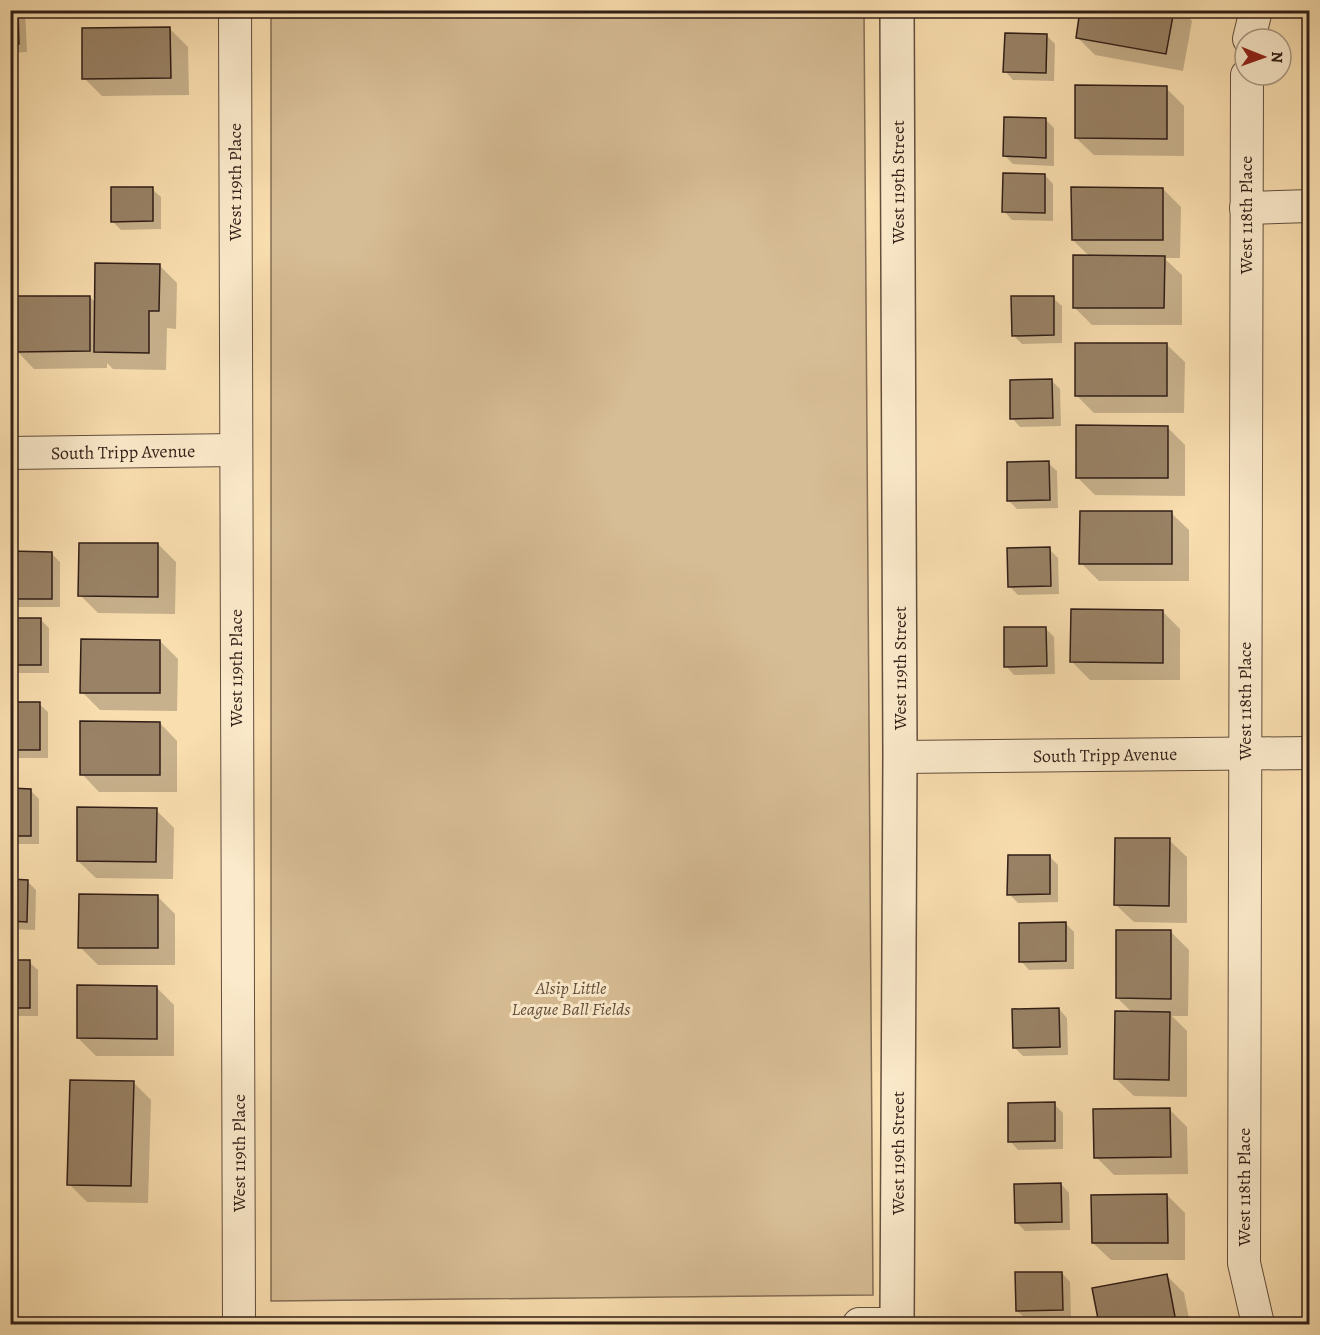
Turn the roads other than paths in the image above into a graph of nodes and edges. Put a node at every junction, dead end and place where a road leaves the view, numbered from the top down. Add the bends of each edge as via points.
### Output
1 (235, 10) edge
2 (897, 10) edge
3 (1256, 10) edge
4 (1252, 27) edge
5 (1247, 87) edge
6 (1310, 206) edge
7 (1246, 208) junction
8 (236, 450) junction
9 (10, 453) edge
10 (1245, 753) junction
11 (1310, 753) edge
12 (900, 757) junction
13 (239, 1324) edge
14 (859, 1324) edge
15 (897, 1324) edge
16 (1258, 1324) edge

1 - 8 street, West 119th Place
2 - 12 street, West 119th Street
3 - 4 street
5 - 7 street, West 118th Place
6 - 7 street
7 - 10 street, West 118th Place
8 - 9 street, South Tripp Avenue
8 - 13 street, West 119th Place
10 - 11 street, South Tripp Avenue
10 - 12 street, South Tripp Avenue
10 - 16 street, West 118th Place via 1244,1263
12 - 15 street, West 119th Street
14 - 15 street

